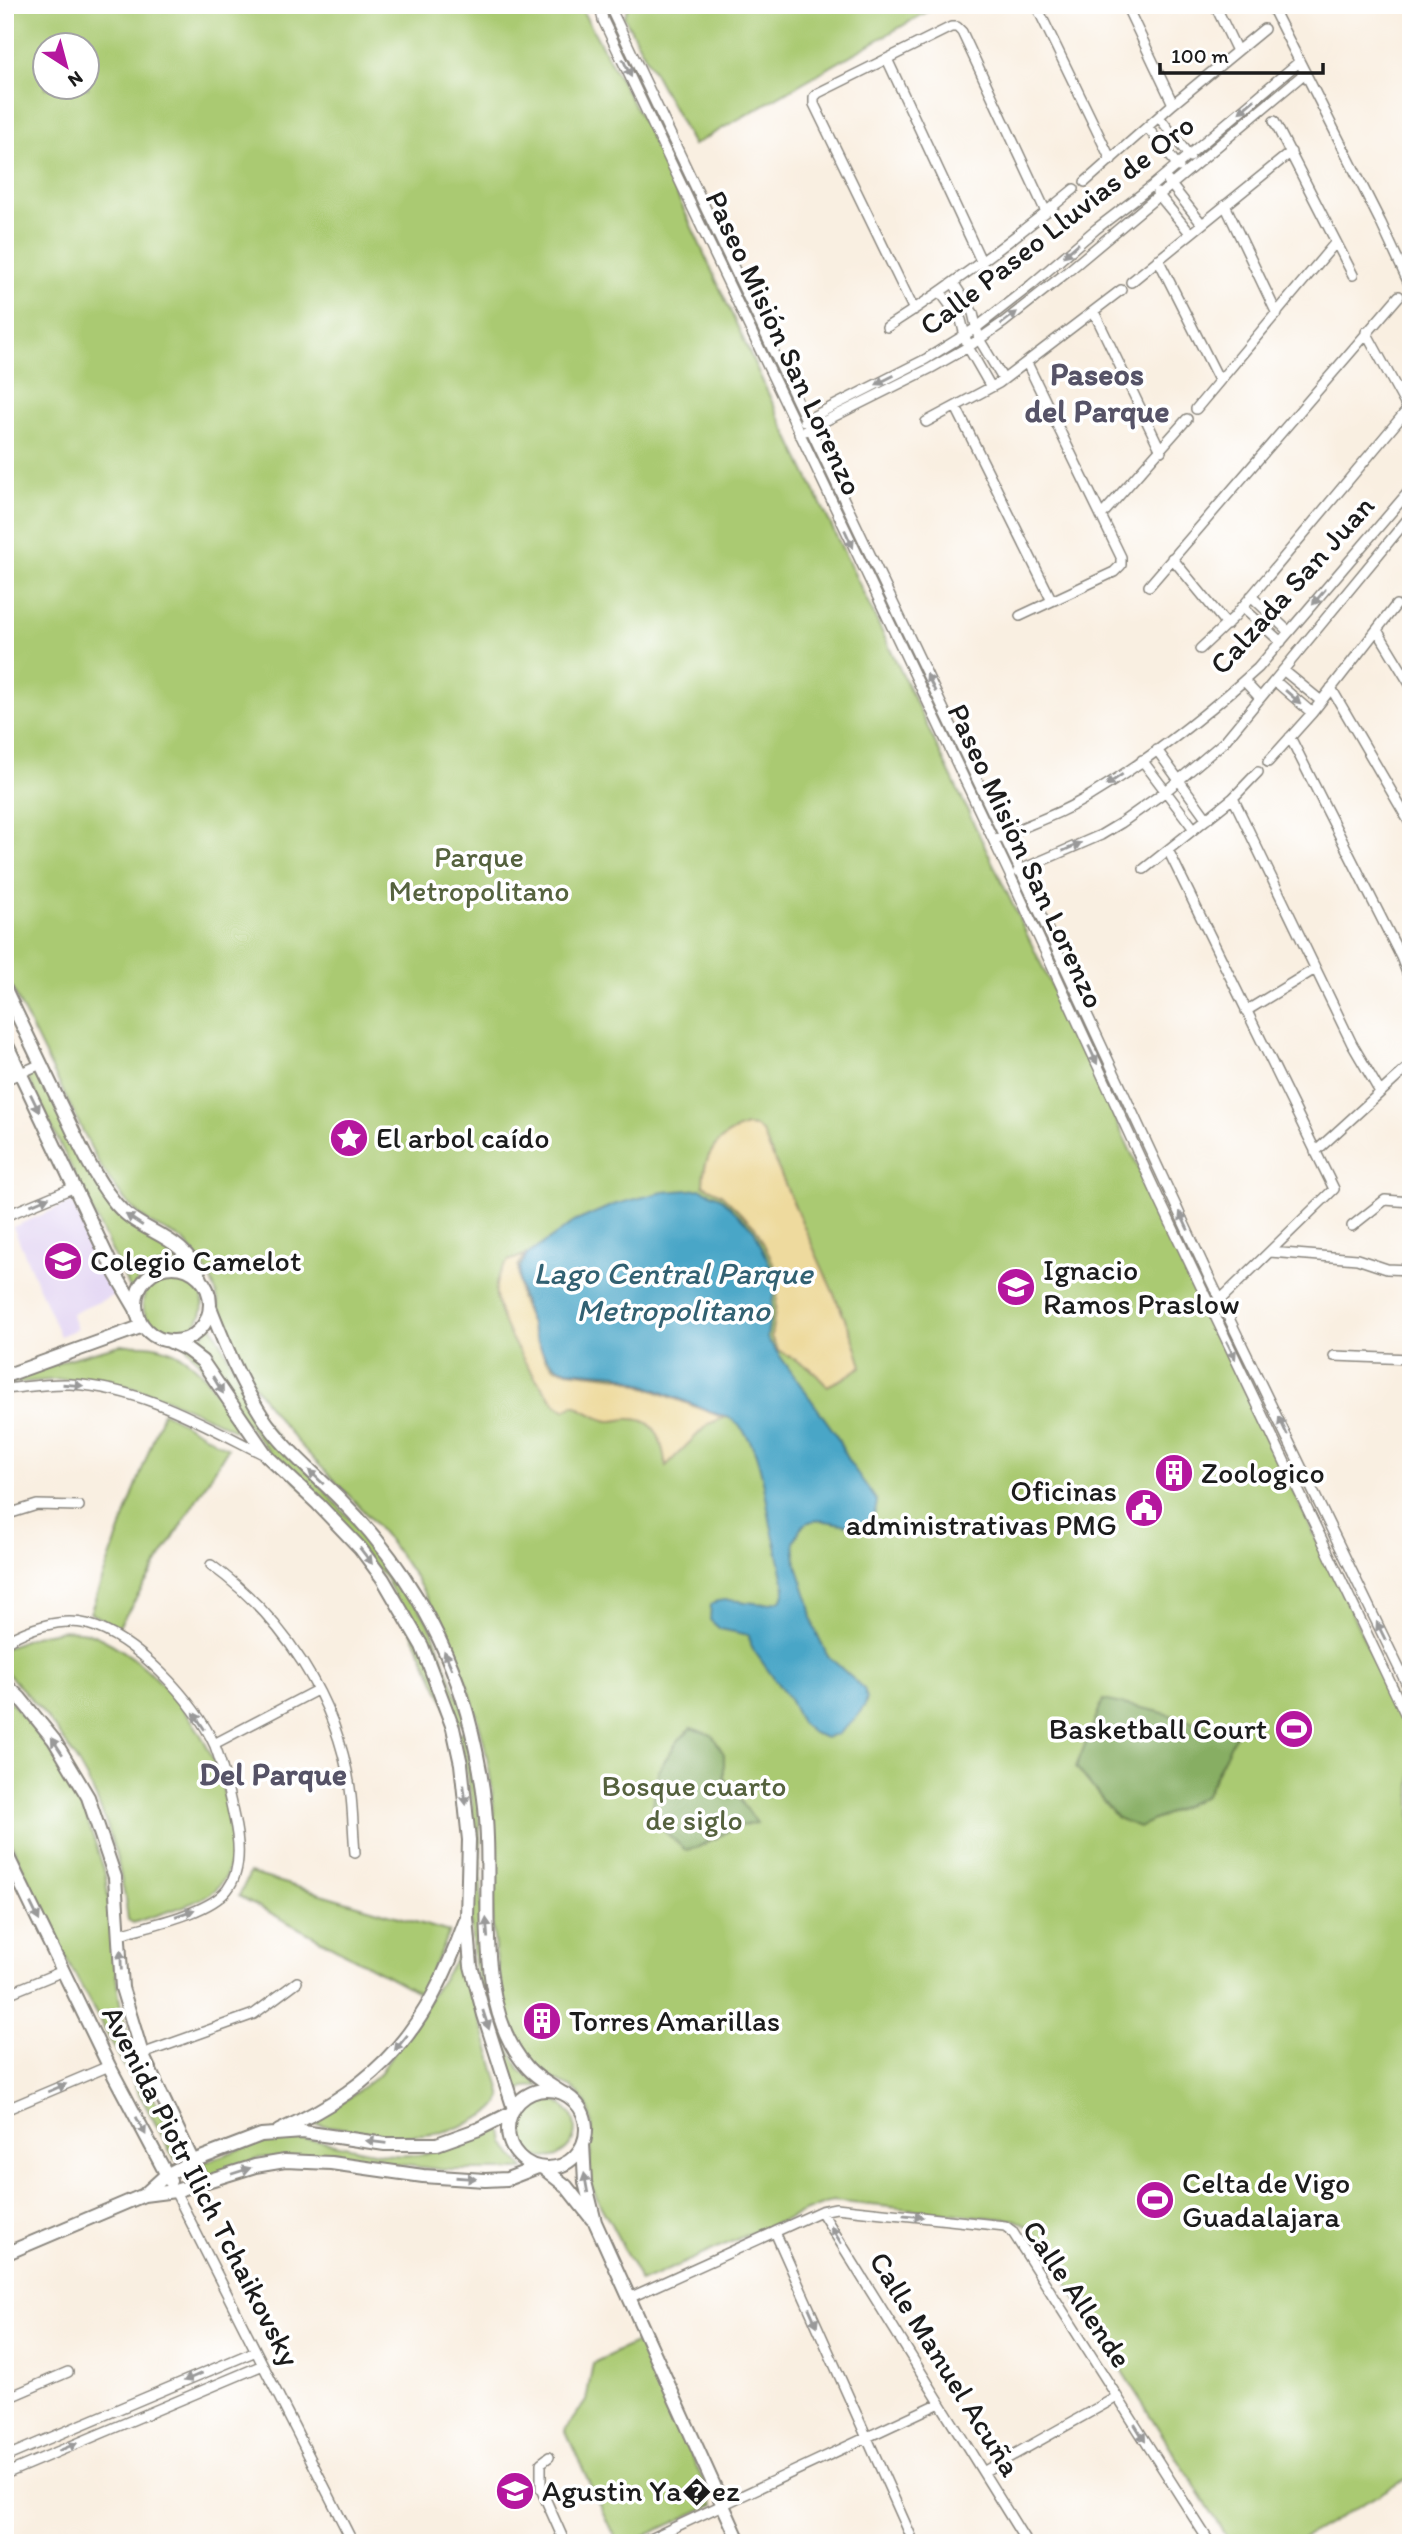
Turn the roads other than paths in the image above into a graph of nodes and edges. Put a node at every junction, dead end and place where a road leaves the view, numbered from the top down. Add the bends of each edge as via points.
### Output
1 (600, 5) edge
2 (609, 5) edge
3 (1036, 5) edge
4 (1126, 5) edge
5 (1215, 5) edge
6 (1271, 5) edge
7 (1265, 29) dead end
8 (1237, 51) junction
9 (887, 59) junction
10 (1299, 62) junction
11 (1305, 73) junction
12 (1173, 104) junction
13 (1159, 117) junction
14 (1274, 121) dead end
15 (1147, 127) junction
16 (1290, 152) junction
17 (1189, 155) junction
18 (1111, 160) junction
19 (1177, 165) junction
20 (1195, 165) junction
21 (1184, 174) junction
22 (1164, 176) junction
23 (1085, 182) dead end
24 (1171, 185) junction
25 (1152, 186) junction
26 (1074, 189) dead end
27 (1159, 195) junction
28 (1225, 205) junction
29 (1046, 212) junction
30 (1202, 224) junction
31 (1191, 233) junction
32 (1336, 242) junction
33 (1158, 259) junction
34 (982, 263) junction
35 (1353, 275) dead end
36 (1131, 282) dead end
37 (954, 284) junction
38 (1411, 288) edge
39 (1121, 290) dead end
40 (941, 293) junction
41 (1399, 296) dead end
42 (914, 310) junction
43 (1094, 312) junction
44 (1277, 314) junction
45 (887, 327) dead end
46 (976, 328) junction
47 (1366, 332) junction
48 (966, 335) junction
49 (979, 339) junction
50 (968, 347) junction
51 (1027, 363) junction
52 (1003, 379) junction
53 (1219, 380) junction
54 (991, 387) junction
55 (956, 407) junction
56 (1196, 410) dead end
57 (1410, 411) edge
58 (1187, 419) dead end
59 (926, 422) dead end
60 (809, 424) junction
61 (797, 430) junction
62 (1160, 451) junction
63 (1411, 489) edge
64 (1411, 515) edge
65 (1101, 516) junction
66 (1172, 558) junction
67 (1348, 562) junction
68 (1362, 573) junction
69 (1149, 586) dead end
70 (1251, 596) junction
71 (1052, 601) junction
72 (1396, 605) dead end
73 (1242, 607) junction
74 (1020, 616) dead end
75 (1227, 625) junction
76 (1377, 630) junction
77 (1289, 632) junction
78 (1281, 642) junction
79 (1200, 649) dead end
80 (1283, 670) junction
81 (1244, 681) junction
82 (1275, 681) junction
83 (1411, 686) edge
84 (1331, 688) junction
85 (1261, 698) junction
86 (1321, 701) junction
87 (1312, 713) junction
88 (1290, 737) junction
89 (1157, 750) junction
90 (1142, 760) junction
91 (1268, 762) dead end
92 (1258, 772) dead end
93 (1179, 779) junction
94 (1166, 791) junction
95 (1233, 799) junction
96 (1207, 819) junction
97 (1411, 825) edge
98 (1194, 830) junction
99 (1004, 835) junction
100 (993, 840) junction
101 (1168, 850) junction
102 (1144, 869) dead end
103 (1020, 870) junction
104 (1010, 875) junction
105 (1411, 948) edge
106 (1401, 957) junction
107 (1315, 969) junction
108 (1411, 983) edge
109 (5, 989) edge
110 (1246, 1011) junction
111 (5, 1041) edge
112 (41, 1065) junction
113 (1405, 1070) dead end
114 (20, 1073) junction
115 (5, 1080) edge
116 (1380, 1092) junction
117 (1315, 1152) junction
118 (75, 1187) junction
119 (1411, 1202) edge
120 (5, 1216) edge
121 (1352, 1226) dead end
122 (1270, 1252) junction
123 (1411, 1270) edge
124 (201, 1279) junction
125 (1221, 1299) junction
126 (210, 1307) junction
127 (136, 1308) junction
128 (143, 1325) junction
129 (169, 1341) junction
130 (1334, 1356) dead end
131 (1411, 1359) edge
132 (5, 1376) edge
133 (5, 1389) edge
134 (267, 1456) junction
135 (79, 1506) dead end
136 (5, 1515) edge
137 (211, 1565) dead end
138 (5, 1642) edge
139 (5, 1684) edge
140 (317, 1689) junction
141 (1411, 1693) edge
142 (470, 1724) junction
143 (1411, 1726) edge
144 (453, 1728) junction
145 (214, 1744) junction
146 (5, 1851) edge
147 (355, 1853) dead end
148 (11, 1877) edge
149 (467, 1918) junction
150 (120, 1934) junction
151 (63, 1971) junction
152 (297, 1982) dead end
153 (5, 1995) edge
154 (142, 2054) junction
155 (109, 2066) junction
156 (562, 2092) junction
157 (5, 2110) edge
158 (512, 2111) junction
159 (276, 2132) junction
160 (583, 2144) junction
161 (193, 2161) junction
162 (540, 2167) junction
163 (166, 2175) junction
164 (203, 2183) junction
165 (175, 2191) junction
166 (144, 2195) junction
167 (821, 2211) junction
168 (594, 2222) junction
169 (775, 2232) junction
170 (5, 2254) edge
171 (629, 2298) junction
172 (256, 2351) junction
173 (263, 2365) junction
174 (68, 2372) dead end
175 (1117, 2396) junction
176 (5, 2399) edge
177 (940, 2403) junction
178 (867, 2437) junction
179 (5, 2457) edge
180 (549, 2457) dead end
181 (983, 2472) junction
182 (5, 2474) edge
183 (723, 2505) junction
184 (354, 2543) edge
185 (565, 2543) edge
186 (641, 2543) edge
187 (740, 2543) edge
188 (914, 2543) edge
189 (1027, 2543) edge
190 (1210, 2543) edge

1 -> 61 street, Paseo Misión San Lorenzo via 603,20
2 - 60 street, Paseo Misión San Lorenzo
3 - 18 street
4 - 12 street
5 - 8 street
6 - 10 street
7 - 8 street
8 - 12 street
9 - 29 street via 957,27
9 - 34 street
9 - 42 street via 818,93 814,104
10 - 11 street
10 -> 17 street, Calle Paseo Lluvias de Oro
11 - 20 street, Calle Paseo Lluvias de Oro
11 - 38 street
12 - 13 street
13 - 15 street
13 - 17 street
14 - 16 street
15 - 18 street
15 - 19 street
16 - 28 street
16 - 32 street
17 - 19 street, Calle Paseo Lluvias de Oro
17 - 20 street
18 - 23 street
19 - 21 street
19 - 22 street, Calle Paseo Lluvias de Oro
20 - 21 street, Calle Paseo Lluvias de Oro
21 - 24 street, Calle Paseo Lluvias de Oro
22 - 24 street
22 - 25 street, Calle Paseo Lluvias de Oro
24 - 27 street, Calle Paseo Lluvias de Oro
24 - 30 street
25 - 27 street
25 -> 46 street, Calle Paseo Lluvias de Oro
26 - 29 street
27 - 31 street
49 -> 27 street, Calle Paseo Lluvias de Oro
28 - 30 street
28 - 44 street
29 - 34 street
30 - 31 street
31 - 33 street
32 - 35 street
32 - 44 street
33 - 36 street
33 - 53 street
34 - 37 street
37 - 40 street
37 - 46 street via 973,313
39 - 43 street
40 - 42 street
40 - 48 street
41 - 47 street
42 - 45 street
43 - 51 street
43 - 62 street
44 - 53 street
46 - 48 street, Calle Paseo Lluvias de Oro
46 - 49 street
47 - 57 street
47 - 66 street
48 - 50 street
48 -> 60 street, Calle Paseo Lluvias de Oro
49 - 50 street, Calle Paseo Lluvias de Oro
49 - 52 street
50 - 54 street
50 - 60 street, Calle Paseo Lluvias de Oro
51 - 52 street
51 - 65 street
52 - 54 street
53 - 56 street
54 - 55 street
55 - 59 street
55 - 71 street
57 - 70 street
58 - 62 street
60 - 61 street, Calle Paseo Lluvias de Oro
99 -> 60 street, Paseo Misión San Lorenzo
61 -> 100 street, Paseo Misión San Lorenzo
62 - 65 street
63 - 67 street, Calzada San Juan
64 - 68 street, Calzada San Juan
65 - 71 street via 1121,565
66 - 69 street
66 - 75 street
67 - 68 street
67 -> 77 street, Calzada San Juan
68 - 80 street, Calzada San Juan
70 - 73 street
70 - 77 street
71 - 74 street
72 - 76 street
73 - 75 street
73 - 78 street
75 - 79 street
76 - 83 street
76 - 84 street
77 - 78 street, Calzada San Juan
78 - 81 street, Calzada San Juan
80 - 82 street, Calzada San Juan
80 - 86 street
81 - 85 street
81 - 89 street, Calzada San Juan
82 - 85 street, Calzada San Juan
82 -> 87 street
84 - 86 street
84 - 97 street
85 - 93 street, Calzada San Juan via 1224,742
86 - 87 street
87 - 88 street
88 - 91 street
88 - 106 street
89 - 90 street, Calzada San Juan
89 - 93 street
90 - 94 street
90 -> 99 street, Calzada San Juan via 1089,796
92 - 95 street
93 - 94 street, Calzada San Juan
93 - 96 street
94 - 98 street
103 -> 94 street, Calzada San Juan via 1101,835
95 - 96 street
95 - 107 street
96 - 98 street
98 - 101 street
99 - 100 street, Calzada San Juan
99 - 103 street, Paseo Misión San Lorenzo
100 - 104 street, Paseo Misión San Lorenzo
101 - 102 street
101 - 110 street
103 - 104 street, Calzada San Juan
125 -> 103 street, Paseo Misión San Lorenzo
104 -> 143 street, Paseo Misión San Lorenzo
105 - 106 street
106 - 108 street
107 - 110 street
107 - 116 street
109 - 112 street
110 - 117 street
111 - 114 street
112 - 114 street
124 -> 112 street via 183,1250 127,1217 113,1201 93,1172
113 - 116 street
114 - 115 street
114 -> 118 street
116 - 117 street
117 - 122 street via 1334,1189
120 -> 118 street
118 - 127 street
119 - 121 street via 1385,1200
122 - 123 street via 1357,1259 1387,1269
122 - 125 street
124 - 126 street
124 - 127 street via 176,1267 158,1270 143,1282
141 -> 125 street, Paseo Misión San Lorenzo
126 - 129 street via 205,1323 193,1335
142 -> 126 street via 445,1651 413,1590 369,1531 296,1458 263,1417 237,1373
127 - 128 street
128 - 129 street via 154,1336
128 - 132 street
129 -> 134 street via 202,1361
130 - 131 street
133 -> 134 street via 69,1384 126,1392 173,1407
134 -> 144 street via 346,1532 383,1579 422,1646
135 - 136 street via 37,1505
137 - 140 street via 271,1617
145 -> 138 street via 167,1679 105,1632 85,1624 64,1623
150 -> 139 street, Avenida Piotr Ilich Tchaikovsky via 115,1877 88,1797 54,1740
140 - 145 street
140 - 147 street via 341,1746 350,1787
142 - 144 street
156 -> 142 street via 535,2075 519,2056 494,1995 486,1906 486,1812
144 -> 149 street via 469,1840
150 -> 145 street via 209,1904 233,1881 237,1832
146 - 148 street, Avenida Piotr Ilich Tchaikovsky
148 -> 151 street, Avenida Piotr Ilich Tchaikovsky
149 -> 158 street via 474,1978
149 -> 159 street via 436,1990 398,2047 347,2095
154 -> 150 street, Avenida Piotr Ilich Tchaikovsky via 122,1988
151 - 153 street
151 - 155 street, Avenida Piotr Ilich Tchaikovsky
152 - 154 street via 254,2014
154 - 161 street, Avenida Piotr Ilich Tchaikovsky
157 -> 155 street
155 -> 163 street, Avenida Piotr Ilich Tchaikovsky
156 - 158 street via 535,2092
156 - 160 street via 585,2119
158 -> 159 street via 452,2140 428,2145
158 - 162 street via 508,2124 512,2146 518,2155
159 - 161 street
160 - 162 street via 567,2162
168 -> 160 street
161 - 163 street
161 - 164 street, Avenida Piotr Ilich Tchaikovsky
164 -> 162 street via 285,2161 485,2179 507,2179
162 - 168 street via 566,2186
163 - 165 street, Avenida Piotr Ilich Tchaikovsky
163 - 166 street
164 - 165 street
165 - 166 street
165 - 172 street, Avenida Piotr Ilich Tchaikovsky
166 - 170 street
167 - 169 street, Calle Allende
167 -> 175 street, Calle Allende via 836,2208 1005,2226
177 -> 167 street, Calle Manuel Acuña
168 - 171 street
169 - 171 street, Calle Allende
169 -> 178 street
171 - 183 street
172 - 173 street, Avenida Piotr Ilich Tchaikovsky
172 -> 179 street
182 -> 173 street
173 - 184 street, Avenida Piotr Ilich Tchaikovsky
174 - 176 street
175 - 181 street
175 -> 190 street, Calle Allende
177 - 178 street
177 - 181 street, Calle Manuel Acuña
178 - 183 street
178 - 188 street
180 - 185 street via 541,2463 541,2489
181 - 189 street, Calle Manuel Acuña
183 - 186 street
183 - 187 street

